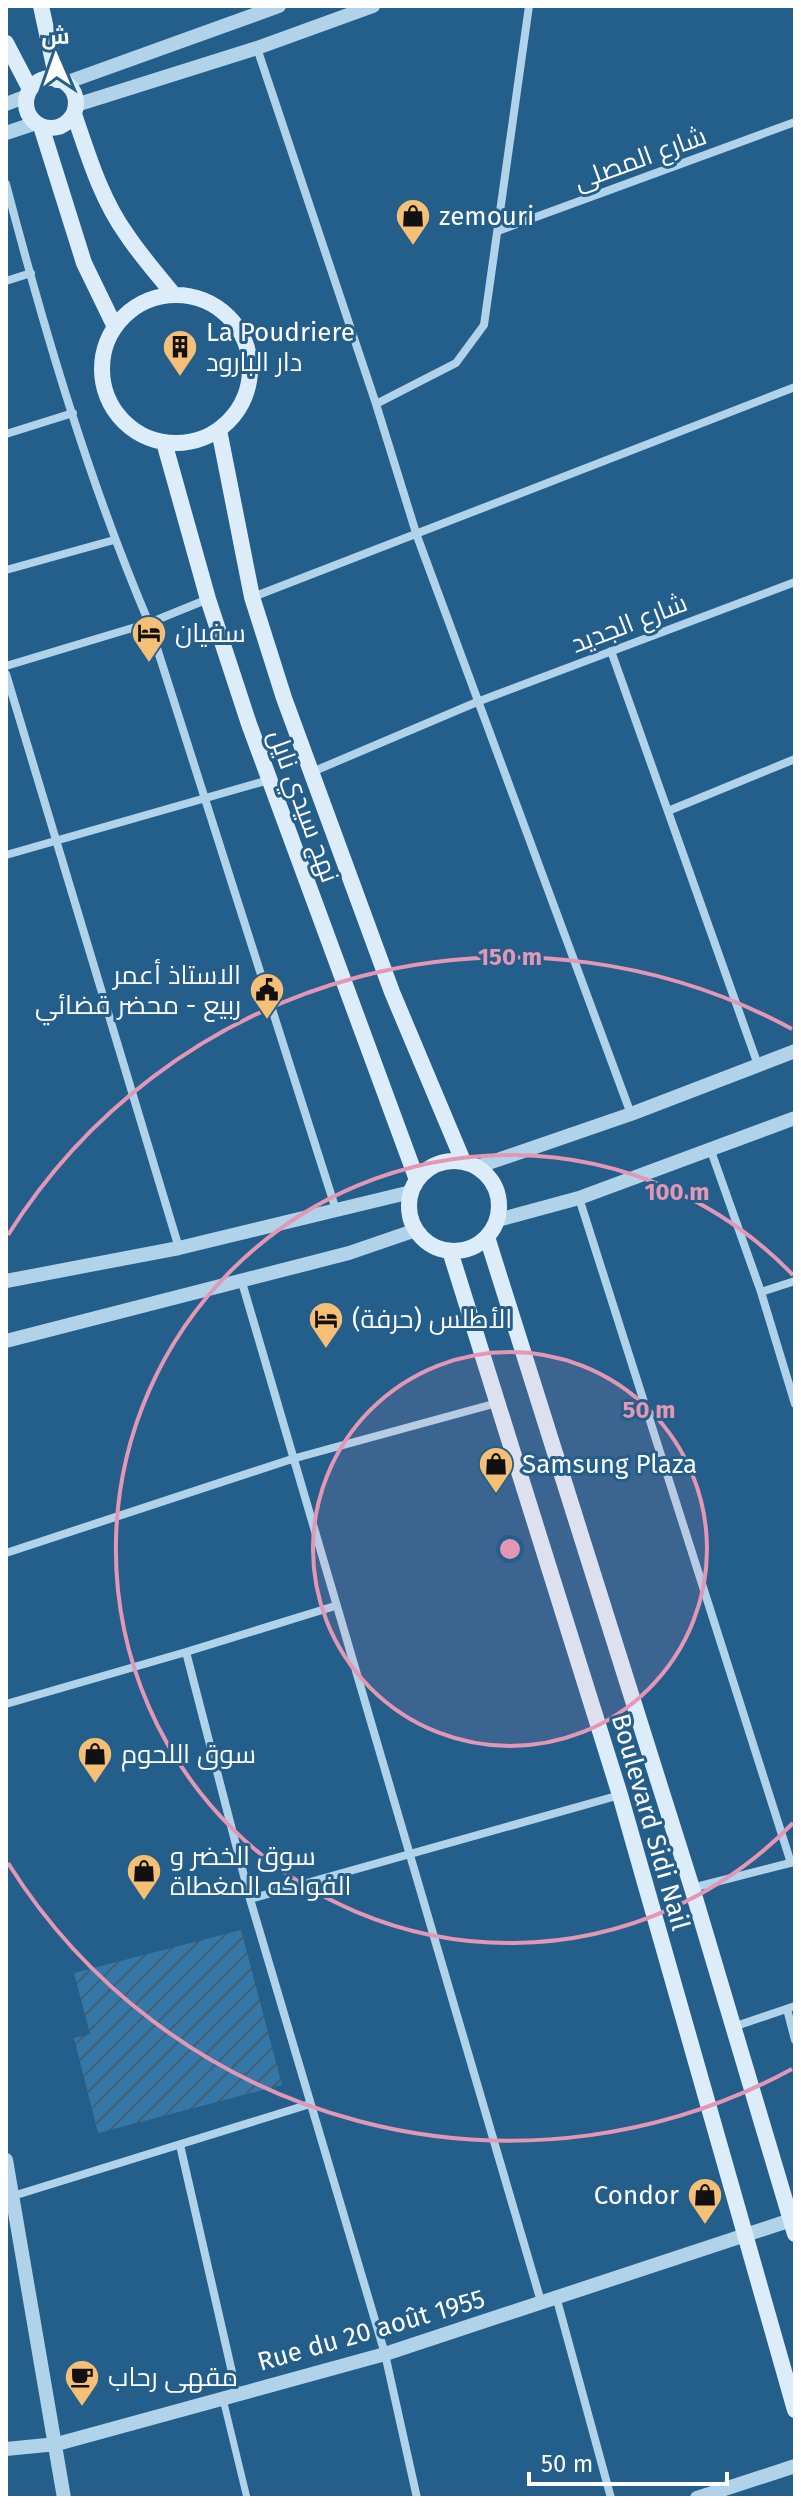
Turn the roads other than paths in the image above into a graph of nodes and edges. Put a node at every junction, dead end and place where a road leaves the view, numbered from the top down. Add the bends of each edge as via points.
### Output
1 (41, 6) edge
2 (279, 6) edge
3 (373, 6) edge
4 (529, 6) edge
5 (6, 43) edge
6 (257, 48) junction
7 (61, 81) junction
8 (29, 93) junction
9 (6, 104) edge
10 (75, 109) junction
11 (795, 122) edge
12 (38, 124) junction
13 (6, 133) edge
14 (6, 184) edge
15 (498, 231) junction
16 (31, 273) junction
17 (6, 281) edge
18 (174, 295) junction
19 (115, 327) junction
20 (795, 387) edge
21 (376, 404) junction
22 (73, 413) junction
23 (219, 430) junction
24 (6, 434) edge
25 (164, 442) junction
26 (417, 536) junction
27 (114, 540) junction
28 (6, 570) edge
29 (795, 582) edge
30 (252, 597) junction
31 (208, 599) junction
32 (149, 623) junction
33 (611, 651) junction
34 (6, 666) edge
35 (6, 674) edge
36 (477, 702) junction
37 (795, 759) edge
38 (312, 772) junction
39 (269, 780) junction
40 (206, 796) junction
41 (668, 811) junction
42 (54, 841) junction
43 (6, 855) edge
44 (795, 1051) edge
45 (758, 1065) junction
46 (631, 1114) junction
47 (795, 1118) edge
48 (711, 1151) junction
49 (470, 1164) junction
50 (414, 1186) junction
51 (579, 1198) junction
52 (336, 1210) junction
53 (498, 1220) junction
54 (416, 1230) junction
55 (487, 1237) junction
56 (179, 1248) junction
57 (450, 1251) junction
58 (241, 1279) junction
59 (6, 1281) edge
60 (795, 1281) edge
61 (761, 1292) junction
62 (6, 1341) edge
63 (497, 1403) junction
64 (795, 1404) edge
65 (292, 1459) junction
66 (6, 1553) edge
67 (335, 1606) junction
68 (186, 1652) junction
69 (6, 1704) edge
70 (620, 1795) junction
71 (408, 1854) junction
72 (793, 1862) edge
73 (692, 1888) junction
74 (250, 1899) junction
75 (791, 2008) edge
76 (732, 2027) junction
77 (795, 2040) edge
78 (310, 2104) junction
79 (180, 2145) junction
80 (6, 2160) edge
81 (13, 2196) junction
82 (793, 2227) edge
83 (744, 2238) junction
84 (557, 2300) junction
85 (542, 2305) junction
86 (385, 2354) junction
87 (230, 2396) junction
88 (795, 2410) edge
89 (57, 2444) junction
90 (6, 2449) edge
91 (795, 2466) edge
92 (64, 2498) edge
93 (247, 2498) edge
94 (417, 2498) edge
95 (611, 2498) edge
96 (697, 2498) edge

1 - 7 main road
2 - 7 street
3 - 6 street
4 - 15 street
5 - 8 main road
6 - 10 street
6 - 21 street
7 - 8 main road via 42,80
7 - 10 main road via 71,89
8 - 9 street
8 - 12 main road via 28,113
10 - 12 main road via 56,128
10 - 18 main road via 111,209
11 - 15 street, شارع المصلى
12 - 13 street
12 - 19 main road via 84,263
14 - 16 street
15 - 21 street via 484,325 456,363
16 - 17 street
16 - 22 street
18 - 19 main road via 131,310
18 - 23 main road via 219,308 247,345 247,392
19 - 25 main road via 102,374 108,398 121,419
20 - 26 street
21 - 26 street
22 - 24 street
22 - 27 street
23 - 25 main road via 202,439
23 - 30 main road, نهج سيدي نايل
25 - 31 main road, نهج سيدي نايل
26 - 30 street
26 - 36 street
27 - 28 street
27 - 32 street
29 - 33 street, شارع الجديد
30 - 38 main road, نهج سيدي نايل
31 - 32 street
31 - 39 main road, نهج سيدي نايل
32 - 34 street
32 - 40 street
33 - 36 street, شارع الجديد
33 - 41 street
35 - 42 street
36 - 38 street, شارع الجديد
36 - 46 street
37 - 41 street
38 - 49 main road, نهج سيدي نايل via 392,992
39 - 40 street
39 - 50 main road, نهج سيدي نايل
40 - 42 street
40 - 52 street
41 - 45 street
42 - 43 street
42 - 56 street
44 - 45 street
45 - 46 street
46 - 49 street
47 - 48 street
48 - 51 street
48 - 61 street
49 - 50 main road via 437,1164
49 - 53 main road via 494,1184
50 - 52 street
50 - 54 main road via 408,1205
51 - 53 street
51 - 72 street
52 - 56 street
53 - 55 main road
54 - 57 main road via 425,1241
54 - 58 street via 349,1253
55 - 57 main road via 464,1250
55 - 73 main road, Boulevard Sidi Nail
56 - 59 street
57 - 63 main road, Boulevard Sidi Nail
58 - 62 street
58 - 65 street
60 - 61 street
61 - 64 street
63 - 65 street
63 - 70 main road, Boulevard Sidi Nail
65 - 66 street
65 - 67 street
67 - 68 street
67 - 71 street
68 - 69 street
68 - 74 street
70 - 71 street
70 - 83 main road, Boulevard Sidi Nail
71 - 74 street
71 - 85 street
72 - 73 street
73 - 76 main road, Boulevard Sidi Nail
74 - 78 street
75 - 76 street
75 - 77 street
76 - 82 main road, Boulevard Sidi Nail
78 - 79 street
78 - 86 street
79 - 81 street
79 - 87 street
80 - 81 street
81 - 89 street
82 - 83 street, Rue du 20 août 1955
83 - 84 street, Rue du 20 août 1955
83 - 88 main road, Boulevard Sidi Nail
84 - 85 street, Rue du 20 août 1955
84 - 95 street
85 - 86 street, Rue du 20 août 1955
86 - 87 street, Rue du 20 août 1955
86 - 94 street
87 - 89 street, Rue du 20 août 1955
87 - 93 street
89 - 90 street, Rue du 20 août 1955
89 - 92 street
91 - 96 street

